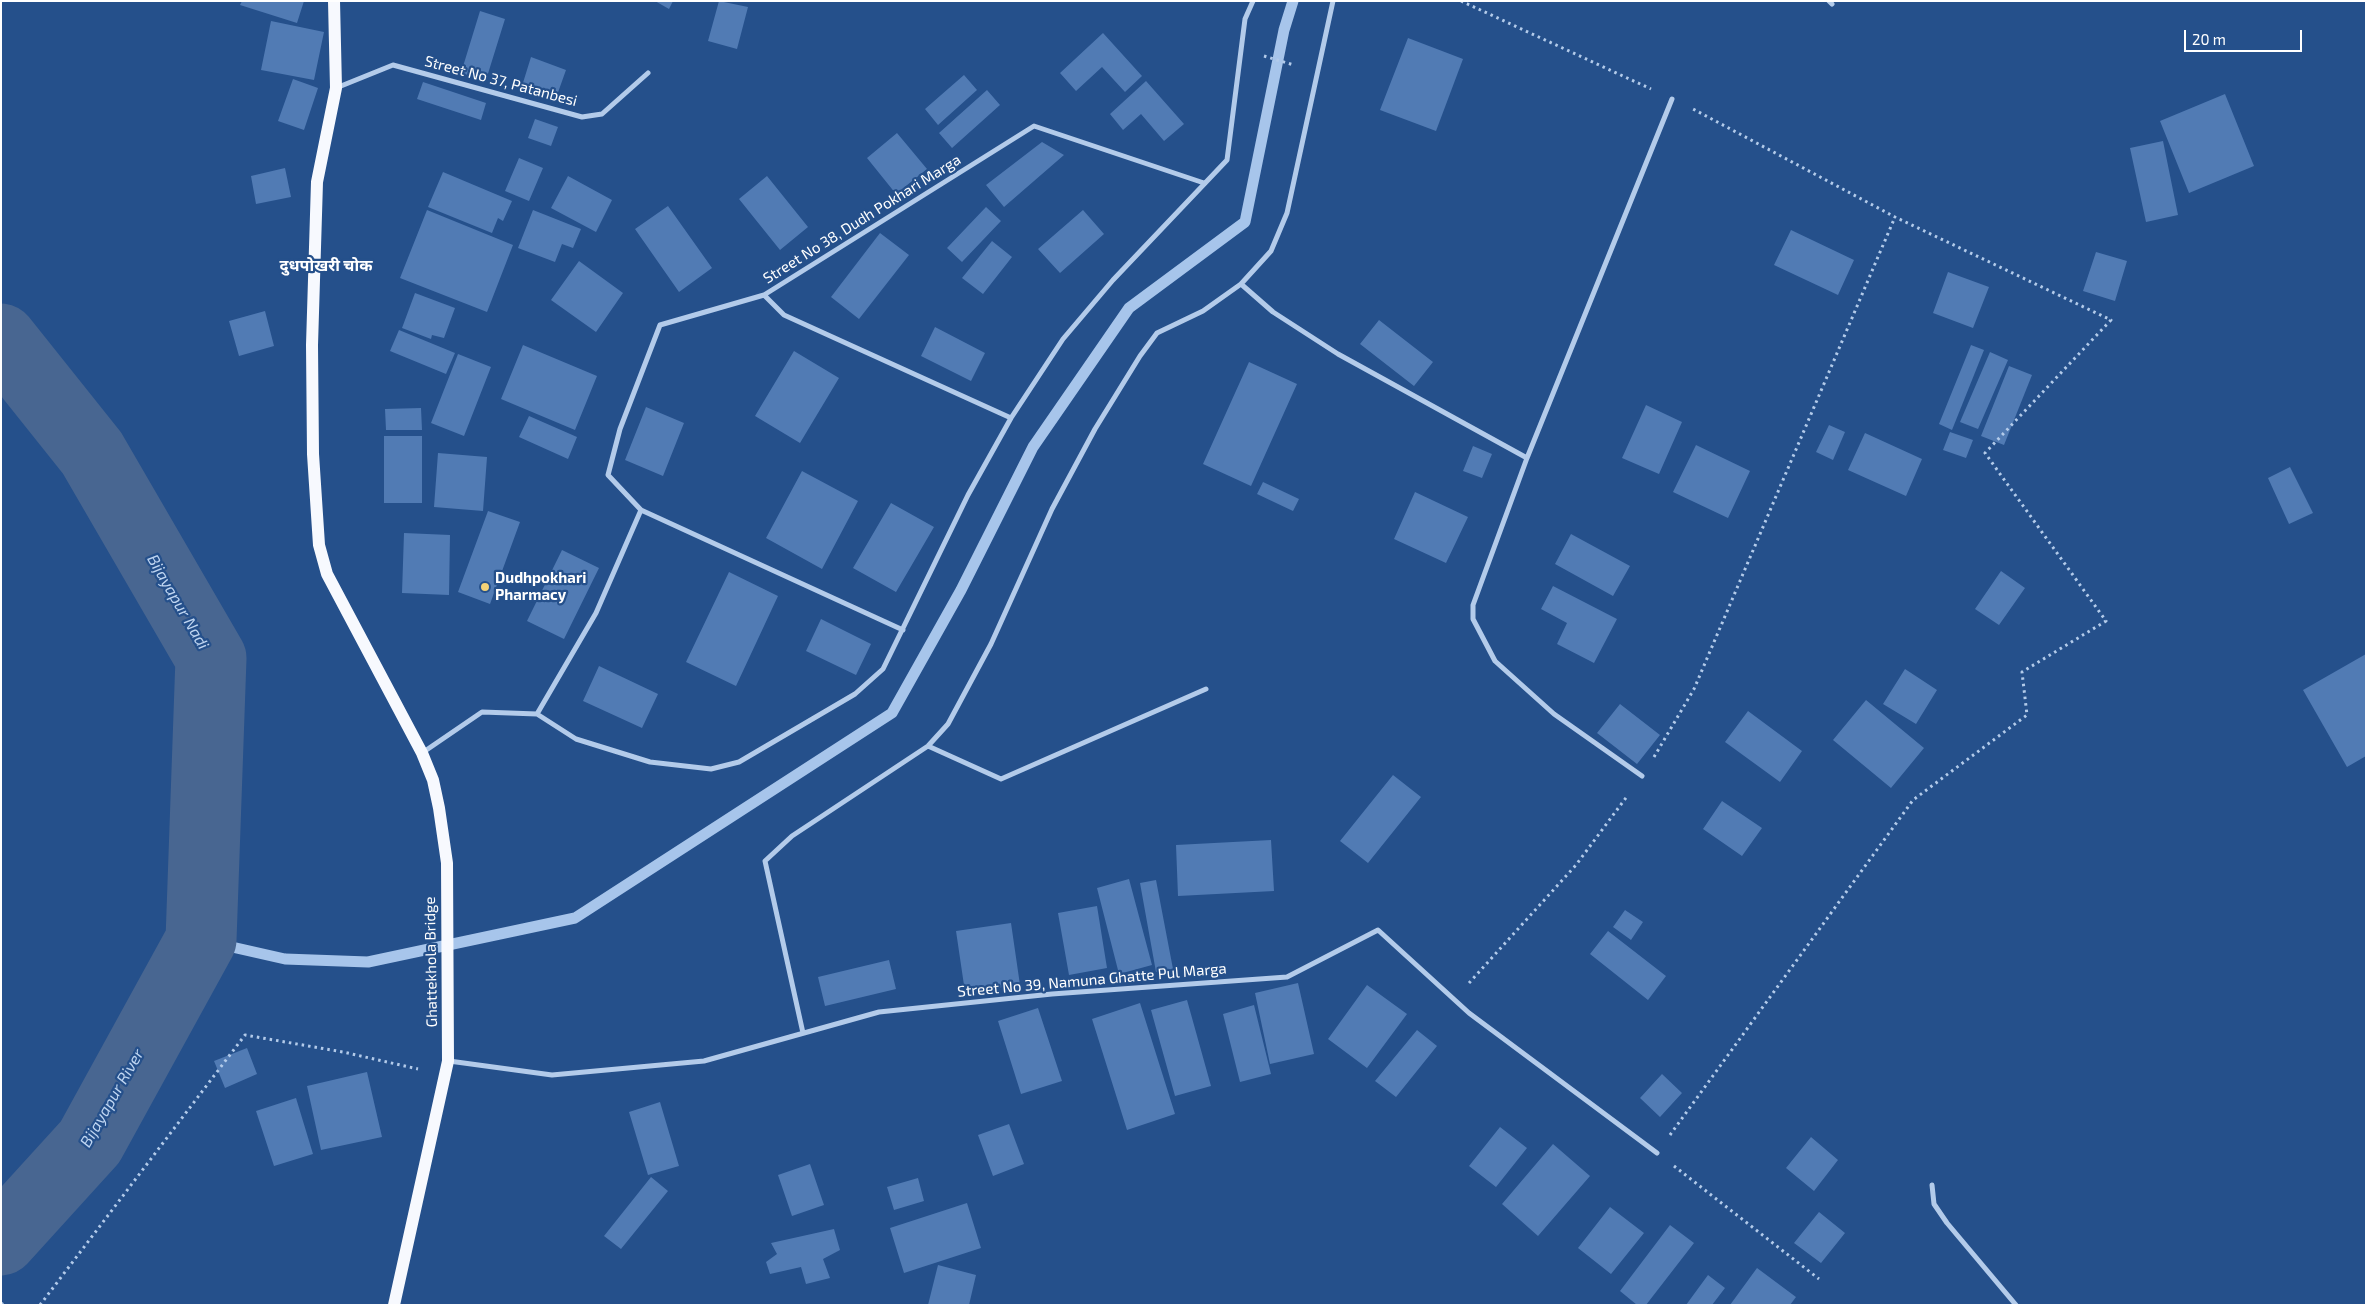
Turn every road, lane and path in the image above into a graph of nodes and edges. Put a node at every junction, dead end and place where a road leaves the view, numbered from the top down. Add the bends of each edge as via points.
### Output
1 (334, 1) edge
2 (1253, 1) edge
3 (1333, 1) edge
4 (1461, 1) edge
5 (1241, 49) junction
6 (1316, 72) junction
7 (648, 73) dead end
8 (336, 88) junction
9 (1672, 98) junction
10 (1204, 183) junction
11 (1895, 217) junction
12 (1241, 284) junction
13 (764, 295) junction
14 (1011, 418) junction
15 (1527, 458) junction
16 (641, 510) junction
17 (903, 630) junction
18 (1206, 689) dead end
19 (537, 714) junction
20 (928, 746) junction
21 (422, 753) junction
22 (1642, 776) junction
23 (1454, 999) junction
24 (803, 1033) junction
25 (448, 1061) junction
26 (446, 1075) junction
27 (1657, 1153) junction
28 (1932, 1185) dead end
29 (1819, 1279) dead end
30 (40, 1305) edge
31 (394, 1305) edge
32 (2016, 1305) edge

1 - 8 main road, Ghattekhola Bridge
2 - 5 street via 1245,19
3 - 6 street
4 - 9 path
5 - 6 path
5 - 10 street via 1227,160
6 - 12 street via 1287,213 1271,251
7 - 8 street, Street No 37, Patanbesi via 602,114 582,117 393,65
8 - 21 main road, Ghattekhola Bridge via 317,182 312,454 319,545 327,574
9 - 11 path
9 - 15 street
10 - 13 street, Street No 38, Dudh Pokhari Marga via 1034,126
10 - 14 street via 1112,280 1063,339
11 - 22 path via 1694,689
11 - 27 path via 2111,320 1985,453 2106,621 2022,672 2027,715 1913,800
12 - 15 street via 1273,312 1338,354
12 - 20 street via 1203,311 1157,333 1140,356 1095,429 1052,509 991,644 948,724
13 - 14 street via 784,315
13 - 16 street, Street No 38, Dudh Pokhari Marga via 660,325 620,429 608,475
14 - 17 street via 968,495
15 - 22 street via 1473,605 1473,620 1494,660 1554,714
16 - 17 street
16 - 19 street via 596,613
17 - 19 street via 883,669 855,694 739,762 711,769 650,762 576,739
18 - 20 street via 1001,779
19 - 21 street via 482,712
20 - 24 street via 792,836 765,861
21 - 25 main road, Ghattekhola Bridge via 433,780 447,863
22 - 23 path via 1576,865
23 - 24 street, Street No 39, Namuna Ghatte Pul Marga via 1378,930 1288,978 1052,994 879,1012
23 - 27 street, Street No 39, Namuna Ghatte Pul Marga
24 - 25 street, Street No 39, Namuna Ghatte Pul Marga via 704,1061 552,1075
25 - 26 main road, Ghattekhola Bridge
26 - 30 path via 246,1035
26 - 31 main road, Ghattekhola Bridge
27 - 29 path
28 - 32 street via 1934,1204

